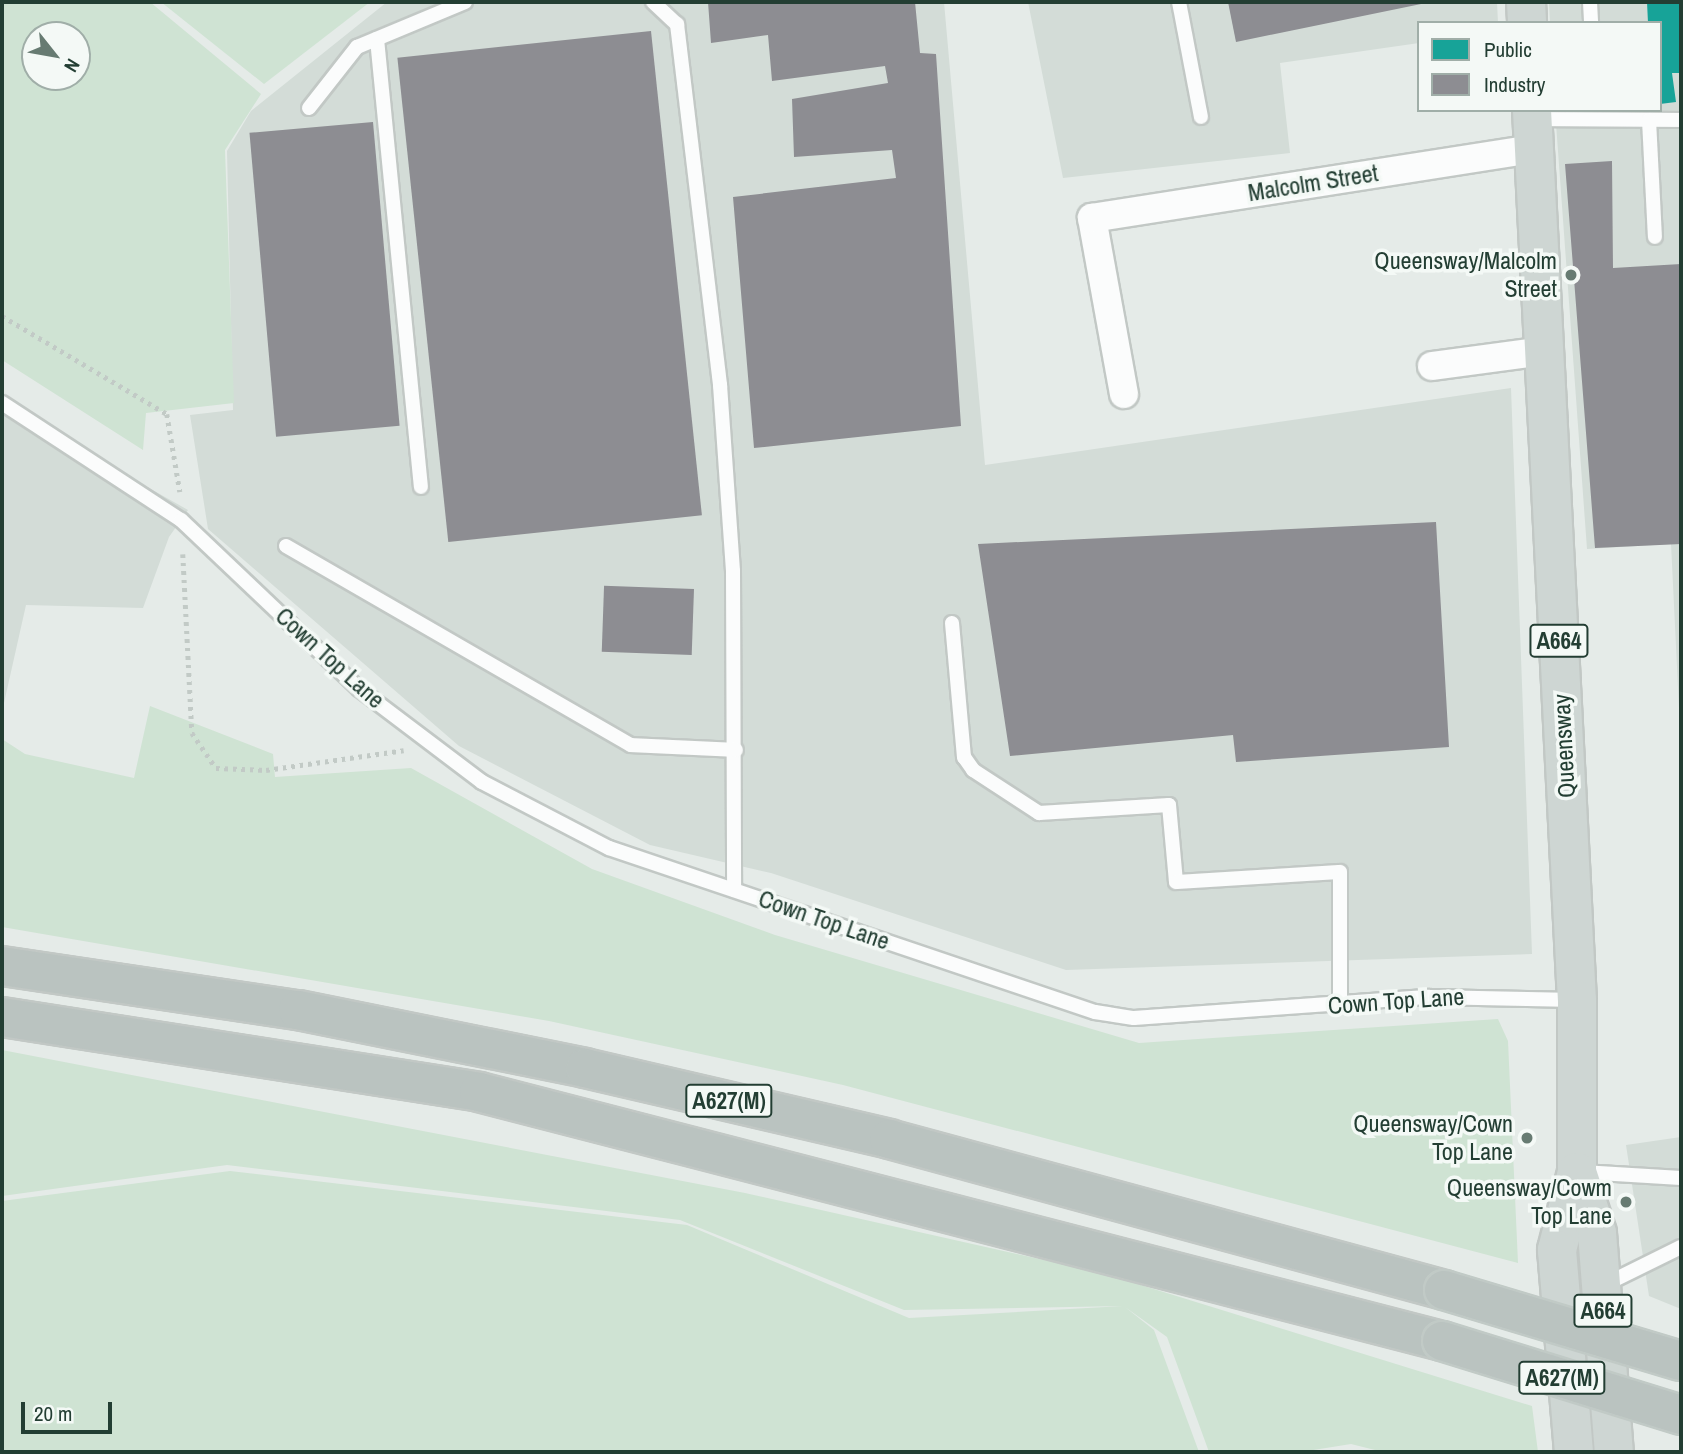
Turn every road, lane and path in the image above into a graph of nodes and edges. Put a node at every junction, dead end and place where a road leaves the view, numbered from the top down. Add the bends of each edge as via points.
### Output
1 (465, 2) edge
2 (653, 2) edge
3 (1179, 2) edge
4 (1526, 2) edge
5 (1590, 2) edge
6 (1527, 21) edge
7 (1591, 21) edge
8 (377, 39) junction
9 (309, 108) dead end
10 (1597, 115) edge
11 (1201, 117) dead end
12 (1649, 120) junction
13 (1681, 120) edge
14 (1533, 126) edge
15 (1655, 237) dead end
16 (2, 316) edge
17 (1544, 351) junction
18 (1432, 366) dead end
19 (1124, 394) dead end
20 (2, 403) edge
21 (421, 487) dead end
22 (181, 520) junction
23 (286, 546) dead end
24 (952, 623) dead end
25 (434, 745) junction
26 (736, 750) junction
27 (734, 890) junction
28 (2, 966) edge
29 (1577, 1000) junction
30 (1340, 1005) junction
31 (2, 1017) edge
32 (1577, 1172) junction
33 (1681, 1178) edge
34 (1681, 1247) edge
35 (1601, 1286) junction
36 (1681, 1361) edge
37 (1681, 1415) edge
38 (1574, 1452) edge
39 (1614, 1452) edge

1 - 8 lane
2 - 26 lane via 677,24 720,385 733,571
3 - 11 lane
4 - 6 main road
5 - 7 lane
8 - 9 lane via 357,47
8 - 21 lane
10 - 12 lane
10 - 14 lane
12 - 13 lane
12 - 15 lane
14 - 17 main road, Queensway / A664
14 - 19 street, Malcolm Street via 1092,218
16 - 22 path via 167,414
17 - 18 street
17 - 29 main road, Queensway / A664
20 - 22 lane, Cown Top Lane
22 - 25 lane, Cown Top Lane via 359,689
22 - 25 path via 184,668 192,733 216,768 266,770
23 - 26 lane via 631,745
24 - 30 lane via 964,757 973,770 1039,813 1169,804 1176,881 1340,872
25 - 27 lane, Cown Top Lane via 482,782 609,848
26 - 27 lane
27 - 30 lane, Cown Top Lane via 1095,1012 1172,1019
28 - 36 highway, A627(M), bridge via 298,1010 586,1068 902,1142 1444,1290
29 - 30 lane, Cown Top Lane via 1455,996
29 - 32 main road, Queensway / A664
31 - 37 highway, A627(M), bridge via 479,1092 1442,1341
32 - 33 lane
32 - 35 main road, Queensway / A664 via 1597,1233
32 - 38 main road, Queensway / A664 via 1557,1250
34 - 35 lane
35 - 39 main road, Queensway / A664

